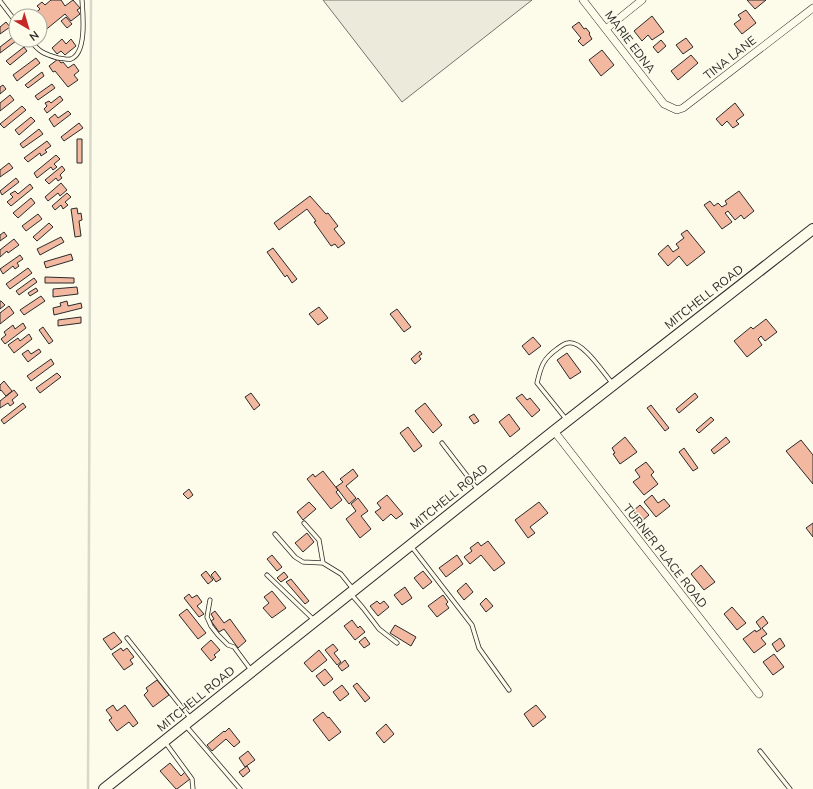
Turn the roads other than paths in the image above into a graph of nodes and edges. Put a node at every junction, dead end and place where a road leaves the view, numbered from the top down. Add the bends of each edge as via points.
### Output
1 (82, 0) edge
2 (583, 0) edge
3 (642, 0) edge
4 (0, 1) edge
5 (813, 8) edge
6 (8, 12) edge
7 (606, 28) junction
8 (36, 48) edge
9 (659, 98) joint
10 (813, 229) edge
11 (613, 384) junction
12 (567, 420) junction
13 (554, 430) junction
14 (442, 443) dead end
15 (478, 491) junction
16 (304, 523) dead end
17 (275, 534) dead end
18 (411, 545) junction
19 (323, 563) junction
20 (268, 575) dead end
21 (352, 592) junction
22 (210, 600) dead end
23 (315, 621) junction
24 (127, 638) dead end
25 (397, 643) dead end
26 (252, 671) junction
27 (509, 690) dead end
28 (760, 694) dead end
29 (188, 722) junction
30 (164, 741) junction
31 (760, 751) dead end
32 (108, 788) edge
33 (194, 789) edge
34 (240, 789) edge
35 (790, 789) edge

1 - 8 lane via 81,47 75,56 66,59 46,54
2 - 7 street, MARIE EDNA
3 - 7 street
4 - 6 lane
5 - 9 street, TINA LANE via 683,108 677,110 664,104
7 - 9 street, MARIE EDNA
10 - 11 street, MITCHELL ROAD
11 - 12 street, MITCHELL ROAD
11 - 12 lane via 588,353 576,344 568,343 550,354 540,367 537,383
12 - 13 street, MITCHELL ROAD
13 - 15 street, MITCHELL ROAD
13 - 28 street, TURNER PLACE ROAD
14 - 15 lane
15 - 18 street, MITCHELL ROAD
16 - 19 lane via 320,540
17 - 19 lane via 295,557 303,562
18 - 21 street, MITCHELL ROAD
18 - 27 lane via 472,625 479,648
19 - 21 lane via 341,574
20 - 23 lane
21 - 23 street, MITCHELL ROAD
21 - 25 lane via 379,628
22 - 26 lane via 207,617 211,626 228,645 234,647
23 - 26 street, MITCHELL ROAD
24 - 29 lane
26 - 29 street, MITCHELL ROAD
29 - 30 street, MITCHELL ROAD
29 - 34 lane
30 - 32 street, MITCHELL ROAD
30 - 33 lane via 192,779
31 - 35 lane

